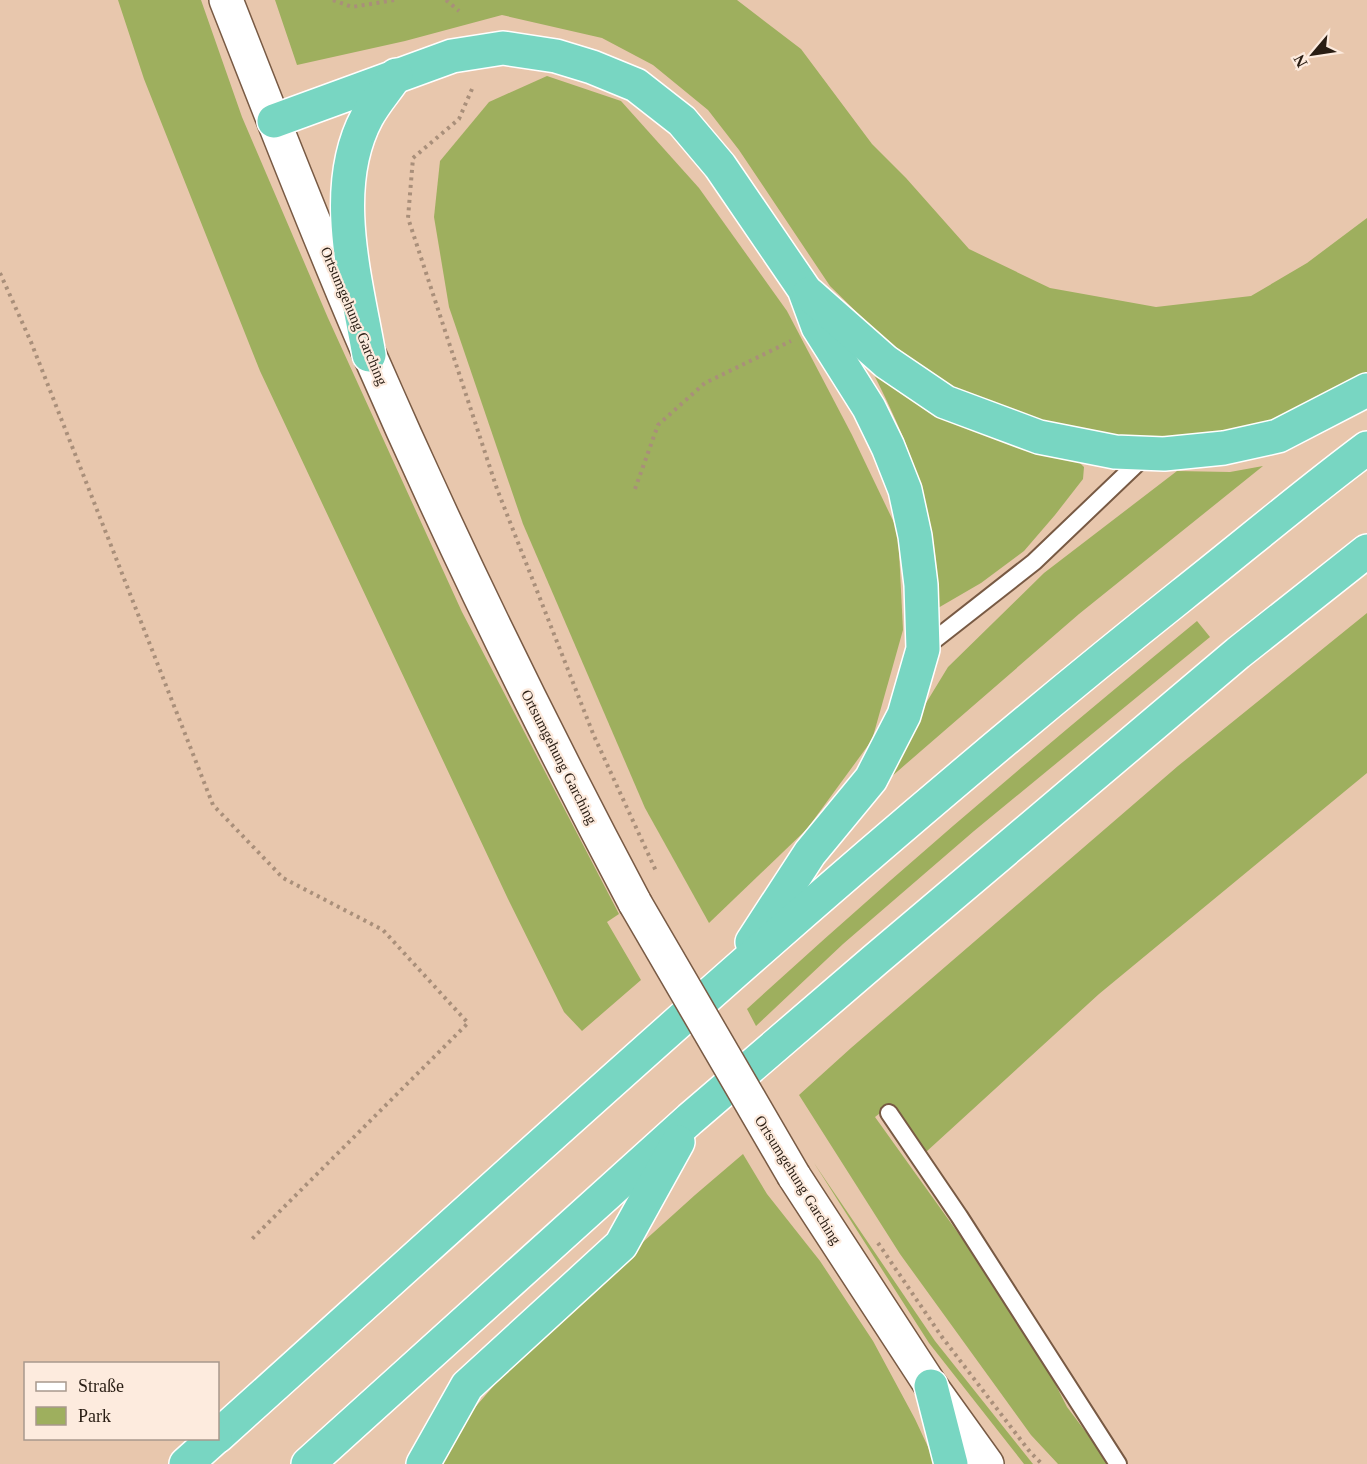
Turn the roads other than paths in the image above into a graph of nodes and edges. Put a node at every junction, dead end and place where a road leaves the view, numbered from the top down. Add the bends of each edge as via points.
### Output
1 (226, 0) edge
2 (396, 75) junction
3 (274, 121) junction
4 (804, 289) junction
5 (369, 355) junction
6 (1367, 390) edge
7 (1367, 448) edge
8 (1148, 454) junction
9 (1367, 551) edge
10 (924, 649) junction
11 (731, 974) junction
12 (889, 1113) dead end
13 (690, 1119) junction
14 (931, 1386) junction
15 (219, 1434) edge
16 (213, 1440) edge
17 (186, 1464) edge
18 (308, 1464) edge
19 (423, 1464) edge
20 (951, 1464) edge
21 (987, 1464) edge
22 (1118, 1464) edge

1 - 3 main road, Ortsumgehung Garching
2 - 3 highway
2 - 4 highway via 453,56 503,48 556,56 636,85 682,121 720,166
2 - 5 highway via 368,116 349,169 349,240
3 - 5 main road, Ortsumgehung Garching
4 - 8 highway via 886,362 945,402 1039,437 1115,452
4 - 10 highway via 818,327 869,408 905,490 921,585
5 - 14 main road, Ortsumgehung Garching, bridge via 515,669 635,903 794,1176
6 - 8 highway via 1278,436 1224,448
7 - 11 highway via 1061,691
8 - 10 lane via 1034,562
9 - 13 highway via 1238,653
10 - 11 highway via 904,715 871,779 810,853
11 - 15 highway
12 - 22 lane
13 - 18 highway
13 - 19 highway via 621,1245 467,1386
14 - 20 highway
14 - 21 main road, Ortsumgehung Garching
16 - 17 highway

